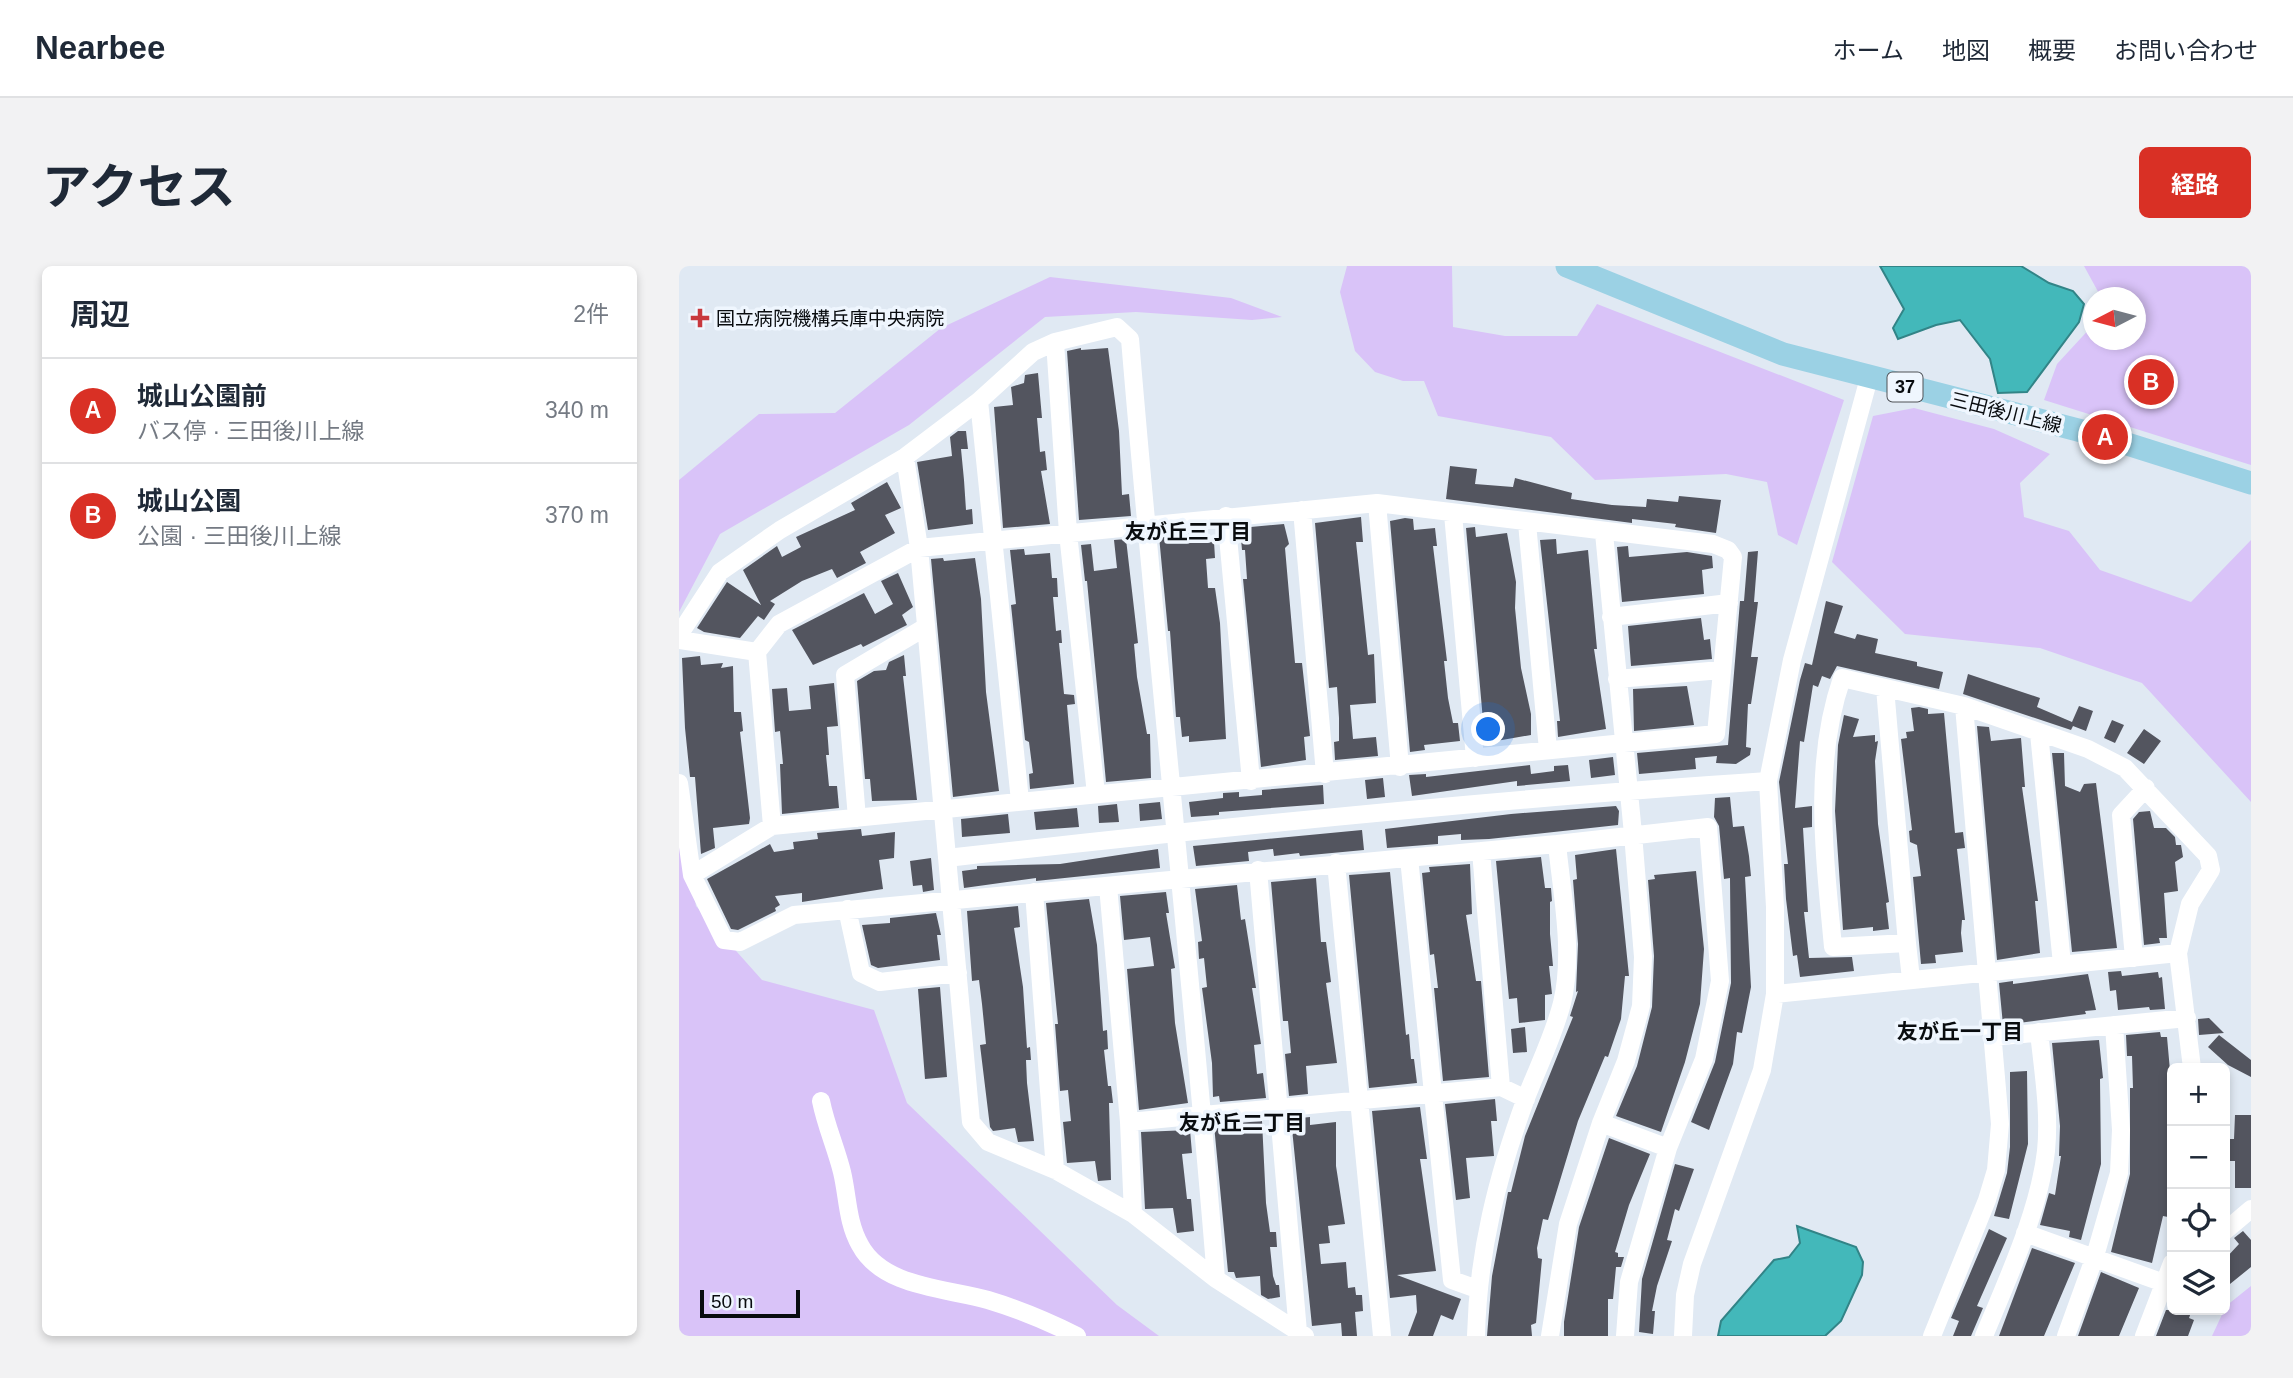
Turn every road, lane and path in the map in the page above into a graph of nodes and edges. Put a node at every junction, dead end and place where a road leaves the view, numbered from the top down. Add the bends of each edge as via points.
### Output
1 (1566, 266) edge
2 (1055, 342) junction
3 (1869, 378) junction
4 (979, 401) junction
5 (905, 457) junction
6 (2251, 482) edge
7 (1377, 503) junction
8 (1302, 510) junction
9 (1453, 514) junction
10 (1226, 516) junction
11 (1527, 523) junction
12 (1145, 524) junction
13 (1068, 533) junction
14 (1604, 533) junction
15 (992, 540) junction
16 (919, 548) junction
17 (1728, 603) junction
18 (1611, 617) junction
19 (924, 628) junction
20 (679, 638) edge
21 (757, 652) junction
22 (1721, 670) junction
23 (1617, 680) junction
24 (1885, 688) junction
25 (1964, 706) junction
26 (2039, 733) junction
27 (1623, 743) junction
28 (1548, 750) junction
29 (1475, 758) junction
30 (1400, 767) junction
31 (1325, 774) junction
32 (1768, 780) junction
33 (1251, 781) junction
34 (679, 783) edge
35 (1173, 786) junction
36 (2146, 788) junction
37 (1627, 790) junction
38 (1096, 794) junction
39 (1020, 801) junction
40 (941, 810) junction
41 (857, 818) junction
42 (772, 826) junction
43 (1178, 832) junction
44 (1633, 834) junction
45 (1557, 845) junction
46 (1481, 851) junction
47 (947, 858) junction
48 (1409, 858) junction
49 (1336, 863) junction
50 (1258, 870) junction
51 (692, 875) junction
52 (1182, 878) junction
53 (1108, 886) junction
54 (1034, 892) junction
55 (950, 899) junction
56 (847, 909) junction
57 (1907, 943) junction
58 (2178, 954) junction
59 (2134, 958) junction
60 (2062, 964) junction
61 (1988, 972) junction
62 (958, 973) junction
63 (1911, 979) junction
64 (1775, 995) junction
65 (2186, 1018) junction
66 (2114, 1025) junction
67 (2039, 1032) junction
68 (1993, 1037) junction
69 (2191, 1063) edge
70 (1501, 1087) junction
71 (1432, 1093) junction
72 (1358, 1099) junction
73 (1526, 1099) junction
74 (821, 1101) dead end
75 (1278, 1108) junction
76 (1203, 1116) junction
77 (1129, 1122) junction
78 (1601, 1123) junction
79 (1668, 1148) junction
80 (1055, 1170) junction
81 (2251, 1209) edge
82 (1133, 1214) junction
83 (2230, 1227) edge
84 (2025, 1233) junction
85 (2095, 1256) junction
86 (1216, 1279) junction
87 (2167, 1280) edge
88 (2167, 1282) edge
89 (1477, 1289) junction
90 (1303, 1335) edge
91 (1077, 1336) edge
92 (1381, 1336) edge
93 (1476, 1336) edge
94 (1550, 1336) edge
95 (1625, 1336) edge
96 (1683, 1336) edge
97 (1932, 1336) edge
98 (1984, 1336) edge
99 (2066, 1336) edge
100 (2144, 1336) edge

1 - 3 main road, 三田後川上線 / 37 via 1783,354
2 - 4 street via 1033,352
2 - 12 street via 1117,327 1130,339
2 - 13 street
3 - 6 main road, 三田後川上線 / 37 via 2105,437
3 - 32 street via 1792,660
4 - 5 street
4 - 15 street
5 - 16 street
5 - 20 street via 780,530 719,572
7 - 8 street
7 - 9 street
7 - 30 street
8 - 10 street
8 - 31 street
9 - 11 street
9 - 29 street
10 - 12 street
10 - 33 street
11 - 14 street
11 - 28 street
12 - 13 street
12 - 35 street
13 - 15 street
13 - 38 street
14 - 17 street via 1703,543 1728,550 1733,557
14 - 18 street
15 - 16 street
15 - 39 street
16 - 19 street
16 - 21 street via 779,624
17 - 18 street
17 - 22 street
18 - 23 street
19 - 40 street
19 - 41 street via 845,675
20 - 21 street
21 - 42 street
22 - 23 street
22 - 27 street via 1716,734
23 - 27 street
24 - 25 street
24 - 57 street
24 - 57 street via 1842,678 1829,716 1823,822 1833,947
25 - 26 street
25 - 61 street
26 - 36 street via 2101,755 2125,768
26 - 60 street
27 - 28 street
27 - 37 street
28 - 29 street
29 - 30 street
30 - 31 street
31 - 33 street
32 - 37 street
32 - 64 street
33 - 35 street
34 - 51 street
35 - 38 street
35 - 43 street
36 - 58 street via 2212,864 2190,904
36 - 59 street via 2121,815
37 - 43 street
37 - 44 street
38 - 39 street
39 - 40 street
40 - 41 street
40 - 47 street
41 - 42 street
42 - 51 street
43 - 47 street
43 - 52 street
44 - 45 street
44 - 78 street via 1643,957 1641,1006 1626,1062
44 - 79 street via 1708,827 1720,981 1704,1059
45 - 46 street
45 - 73 street via 1567,969 1562,1004
46 - 48 street
46 - 70 street
47 - 55 street
48 - 49 street
48 - 71 street
49 - 50 street
49 - 72 street
50 - 52 street
50 - 75 street
51 - 56 street via 723,940 740,942 795,915
52 - 53 street
52 - 76 street
53 - 54 street
53 - 77 street
54 - 55 street
54 - 80 street
55 - 56 street
55 - 62 street
56 - 62 street via 861,973 880,982
57 - 63 street
58 - 59 street
58 - 65 street
59 - 60 street
60 - 61 street
61 - 63 street
61 - 68 street
62 - 80 street via 971,1122 988,1142
63 - 64 street
64 - 96 street via 1762,1070 1692,1264
65 - 66 street
65 - 69 street
66 - 67 street
66 - 85 street via 2119,1173
67 - 68 street
67 - 84 street via 2046,1152
68 - 97 street via 2000,1124 1996,1170
70 - 71 street
70 - 73 street
71 - 72 street
71 - 89 street via 1452,1280
72 - 75 street
72 - 92 street
73 - 89 street via 1499,1174
74 - 91 street via 842,1172 849,1218 860,1246 873,1261 923,1287 988,1300
75 - 76 street
75 - 90 street
76 - 77 street
76 - 86 street
77 - 82 street
78 - 79 street
78 - 94 street via 1568,1224
79 - 95 street via 1629,1282
80 - 82 street
81 - 83 street
82 - 86 street
84 - 85 street
84 - 98 street
85 - 87 street
85 - 99 street
86 - 90 street
88 - 100 street
89 - 93 street

